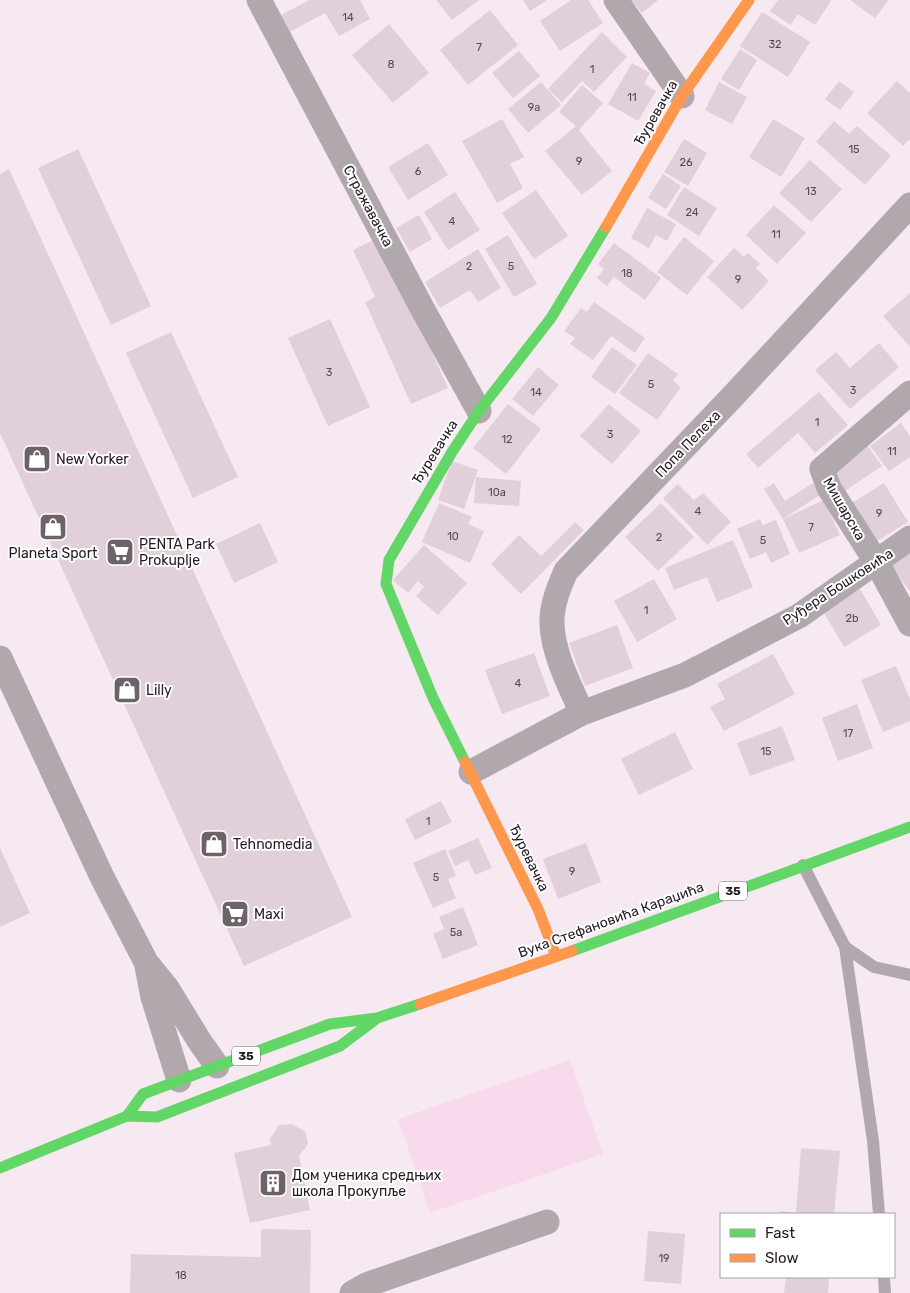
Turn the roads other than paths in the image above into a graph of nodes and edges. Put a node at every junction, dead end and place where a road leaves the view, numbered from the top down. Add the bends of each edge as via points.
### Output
1 (259, 0) edge
2 (616, 0) edge
3 (749, 0) edge
4 (682, 96) junction
5 (910, 205) edge
6 (910, 393) edge
7 (479, 411) junction
8 (910, 538) edge
9 (877, 563) junction
10 (910, 624) edge
11 (0, 658) edge
12 (582, 713) junction
13 (471, 772) junction
14 (910, 827) edge
15 (803, 865) junction
16 (845, 947) junction
17 (556, 956) junction
18 (146, 962) junction
19 (910, 975) edge
20 (377, 1018) junction
21 (217, 1066) junction
22 (179, 1080) junction
23 (126, 1116) junction
24 (0, 1168) edge
25 (879, 1213) edge
26 (547, 1222) dead end
27 (884, 1278) edge
28 (352, 1293) edge
29 (885, 1293) edge

1 - 7 street, Стражавачка
2 - 4 street
3 - 4 main road, Ђуревачка
4 - 7 main road, Ђуревачка via 551,318
5 - 12 street, Попа Пелеха via 566,571 558,588 552,624 560,661
6 - 9 street, Мишарска via 822,469 829,488
7 - 13 main road, Ђуревачка via 394,551 386,584 433,698
8 - 9 street, Руђера Бошковића
9 - 10 street, Мишарска
9 - 12 street, Руђера Бошковића via 799,616 685,675
11 - 18 street via 102,877
12 - 13 street, Руђера Бошковића
13 - 17 main road, Ђуревачка via 538,909
14 - 15 main road, Вука Стефановића Караџића / 35
15 - 16 lane
15 - 17 main road, Вука Стефановића Караџића / 35
16 - 19 lane via 874,967
16 - 25 lane via 873,1141
17 - 20 main road, Вука Стефановића Караџића / 35
18 - 21 street via 167,988
18 - 22 street via 153,997
20 - 21 main road, Вука Стефановића Караџића / 35 via 330,1024
20 - 23 main road, Вука Стефановића Караџића / 35 via 340,1046 226,1091 157,1116
21 - 22 main road, Вука Стефановића Караџића / 35
22 - 23 main road, Вука Стефановића Караџића / 35 via 143,1094
23 - 24 main road, Вука Стефановића Караџића / 35
26 - 28 street via 366,1285
27 - 29 lane

